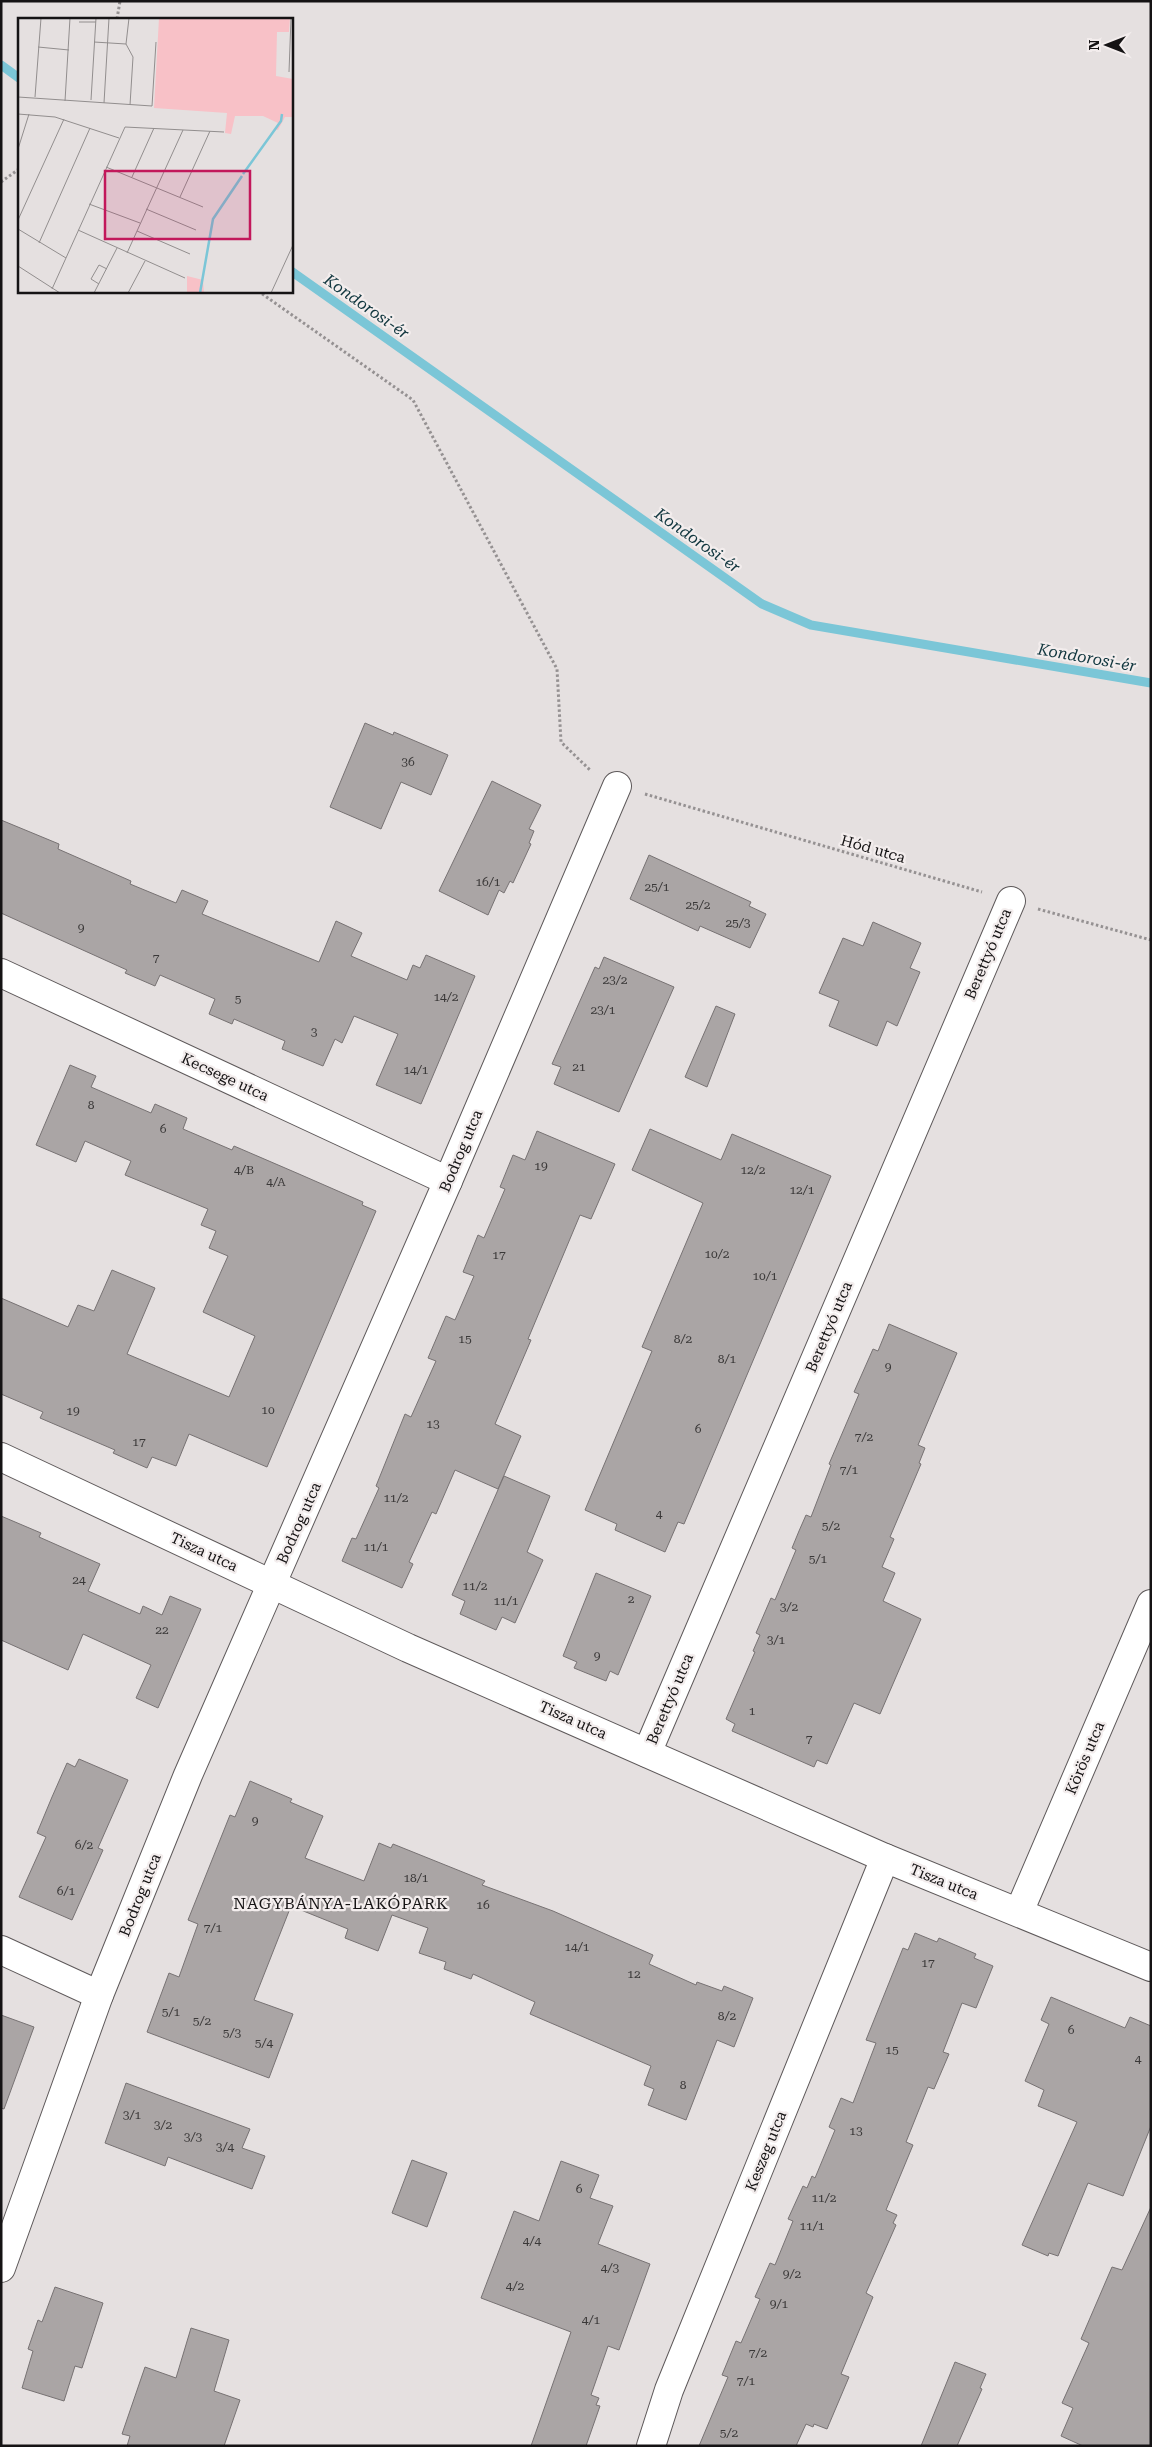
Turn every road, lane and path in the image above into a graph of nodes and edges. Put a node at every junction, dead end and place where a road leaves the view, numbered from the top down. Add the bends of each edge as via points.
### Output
1 (120, 1) edge
2 (117, 18) edge
3 (18, 171) edge
4 (1, 182) edge
5 (259, 292) edge
6 (617, 786) junction
7 (1011, 901) junction
8 (1151, 940) edge
9 (1, 973) edge
10 (448, 1181) junction
11 (1, 1457) edge
12 (273, 1584) junction
13 (1151, 1604) edge
14 (647, 1753) junction
15 (885, 1858) junction
16 (1019, 1912) junction
17 (1, 1950) edge
18 (1151, 1967) edge
19 (99, 1995) junction
20 (1, 2268) edge
21 (651, 2446) edge

1 - 2 path
3 - 4 path
5 - 6 path, Hód utca via 414,400 557,668 561,742 592,772
6 - 7 path, Hód utca
6 - 10 street, Bodrog utca
7 - 8 path, Hód utca
7 - 14 street, Berettyó utca
9 - 10 street, Kecsege utca
10 - 12 street, Bodrog utca
11 - 12 street, Tisza utca
12 - 14 street, Tisza utca via 408,1648
12 - 19 street, Bodrog utca via 188,1775
13 - 16 street, Körös utca
14 - 15 street, Tisza utca
15 - 16 street, Tisza utca
15 - 21 street, Keszeg utca via 669,2390
16 - 18 street, Tisza utca
17 - 19 street
19 - 20 street, Bodrog utca

